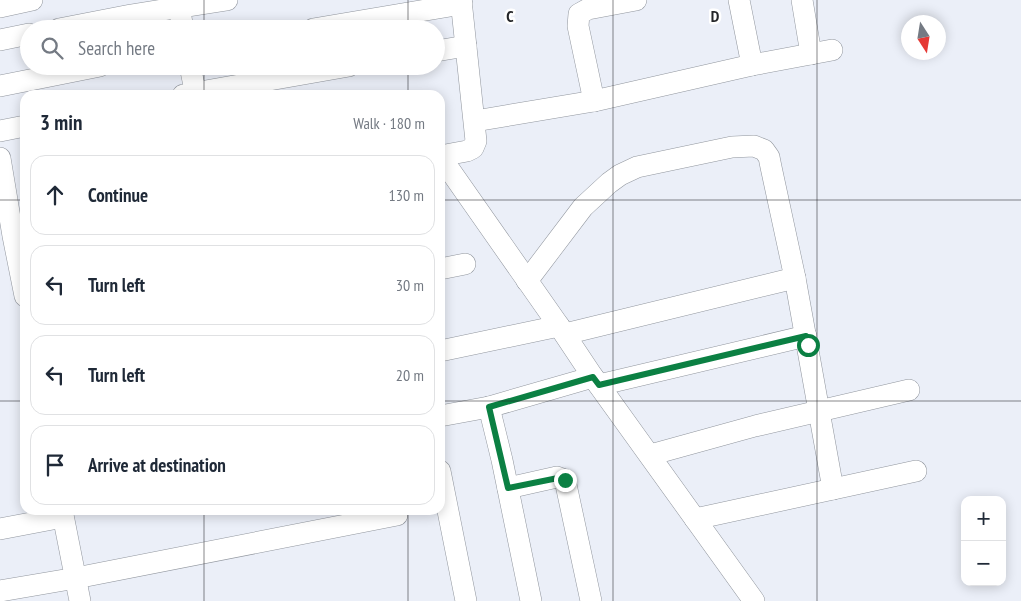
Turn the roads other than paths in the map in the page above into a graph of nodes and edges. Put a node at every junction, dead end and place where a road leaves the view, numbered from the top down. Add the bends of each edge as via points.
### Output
1 (32, 0) edge
2 (227, 0) edge
3 (636, 0) edge
4 (739, 0) edge
5 (802, 0) edge
6 (461, 2) edge
7 (178, 4) edge
8 (0, 7) edge
9 (102, 20) edge
10 (181, 20) edge
11 (362, 20) edge
12 (20, 36) edge
13 (0, 40) edge
14 (466, 46) junction
15 (445, 50) edge
16 (832, 50) dead end
17 (811, 54) junction
18 (752, 65) junction
19 (55, 75) edge
20 (190, 75) edge
21 (298, 75) edge
22 (0, 86) edge
23 (191, 90) edge
24 (214, 90) edge
25 (594, 101) junction
26 (475, 121) junction
27 (20, 127) edge
28 (0, 131) edge
29 (445, 155) edge
30 (0, 158) edge
31 (445, 163) edge
32 (13, 236) edge
33 (465, 264) dead end
34 (445, 268) edge
35 (20, 271) edge
36 (796, 278) junction
37 (527, 281) junction
38 (562, 330) junction
39 (806, 336) junction
40 (445, 350) edge
41 (596, 381) junction
42 (909, 390) dead end
43 (489, 407) junction
44 (819, 412) junction
45 (445, 415) edge
46 (650, 455) junction
47 (916, 471) dead end
48 (508, 488) junction
49 (833, 489) junction
50 (445, 496) edge
51 (59, 515) edge
52 (63, 515) edge
53 (397, 515) dead end
54 (696, 519) junction
55 (0, 529) edge
56 (76, 578) junction
57 (0, 591) edge
58 (80, 601) edge
59 (466, 601) edge
60 (531, 601) edge
61 (591, 601) edge
62 (754, 601) edge

1 - 8 street
2 - 7 street
3 - 25 street via 588,9 579,14 578,26
4 - 18 street
5 - 17 street
6 - 11 street
6 - 14 street
7 - 9 street
7 - 10 street
12 - 13 street
14 - 15 street
14 - 26 street
16 - 17 street
17 - 18 street
18 - 25 street
19 - 22 street
20 - 23 street
21 - 24 street
25 - 26 street
26 - 29 street via 473,148
27 - 28 street
30 - 32 street
31 - 37 street
32 - 35 street
33 - 34 street
36 - 37 street via 768,157 764,150 754,146 732,147 637,166 620,175 584,207
36 - 38 street
36 - 39 street
37 - 38 street
38 - 40 street
38 - 41 street
39 - 41 street
39 - 44 street
41 - 43 street
41 - 46 street
42 - 44 street
43 - 45 street
43 - 48 street
44 - 46 street
44 - 49 street
46 - 54 street
47 - 49 street
48 - 60 street
48 - 61 street via 558,478 565,480
49 - 54 street
50 - 59 street
51 - 55 street
52 - 56 street
53 - 56 street
54 - 62 street
56 - 57 street
56 - 58 street

